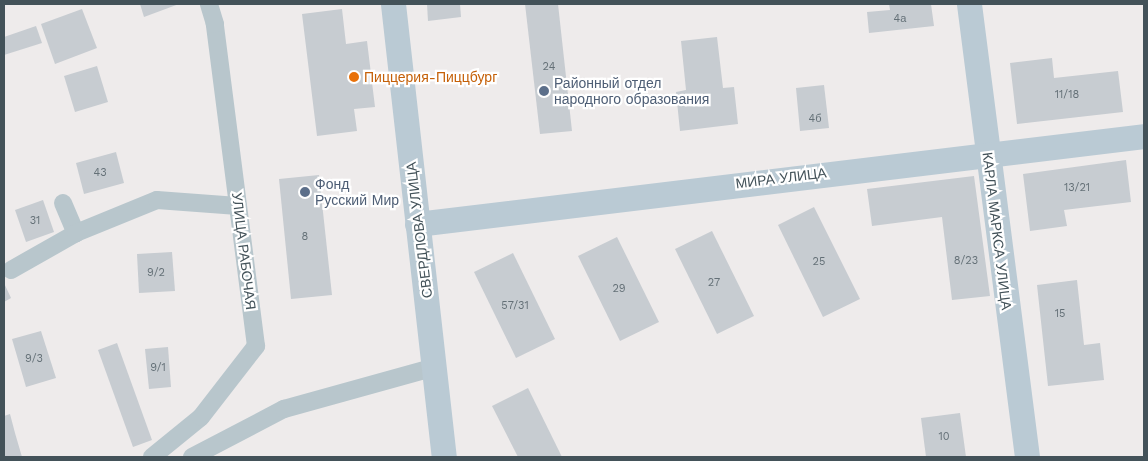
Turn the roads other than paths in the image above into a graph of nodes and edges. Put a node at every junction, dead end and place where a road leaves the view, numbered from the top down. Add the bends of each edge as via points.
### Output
1 (208, 4) edge
2 (393, 4) edge
3 (969, 4) edge
4 (1144, 136) edge
5 (986, 153) junction
6 (63, 203) dead end
7 (238, 206) junction
8 (417, 224) junction
9 (76, 233) junction
10 (11, 270) dead end
11 (435, 366) junction
12 (152, 457) edge
13 (192, 457) edge
14 (444, 457) edge
15 (1026, 457) edge

1 - 7 street, УЛИЦА РАБОЧАЯ via 215,24
2 - 8 street, СВЕРДЛОВА УЛИЦА
3 - 5 street, КАРЛА МАРКСА УЛИЦА
4 - 5 street, МИРА УЛИЦА
5 - 8 street, МИРА УЛИЦА
5 - 15 street, КАРЛА МАРКСА УЛИЦА
6 - 9 street
7 - 9 street via 156,200
7 - 12 street, УЛИЦА РАБОЧАЯ via 256,346 201,417
8 - 11 street, СВЕРДЛОВА УЛИЦА
9 - 10 street
11 - 13 street via 284,409
11 - 14 street, СВЕРДЛОВА УЛИЦА

